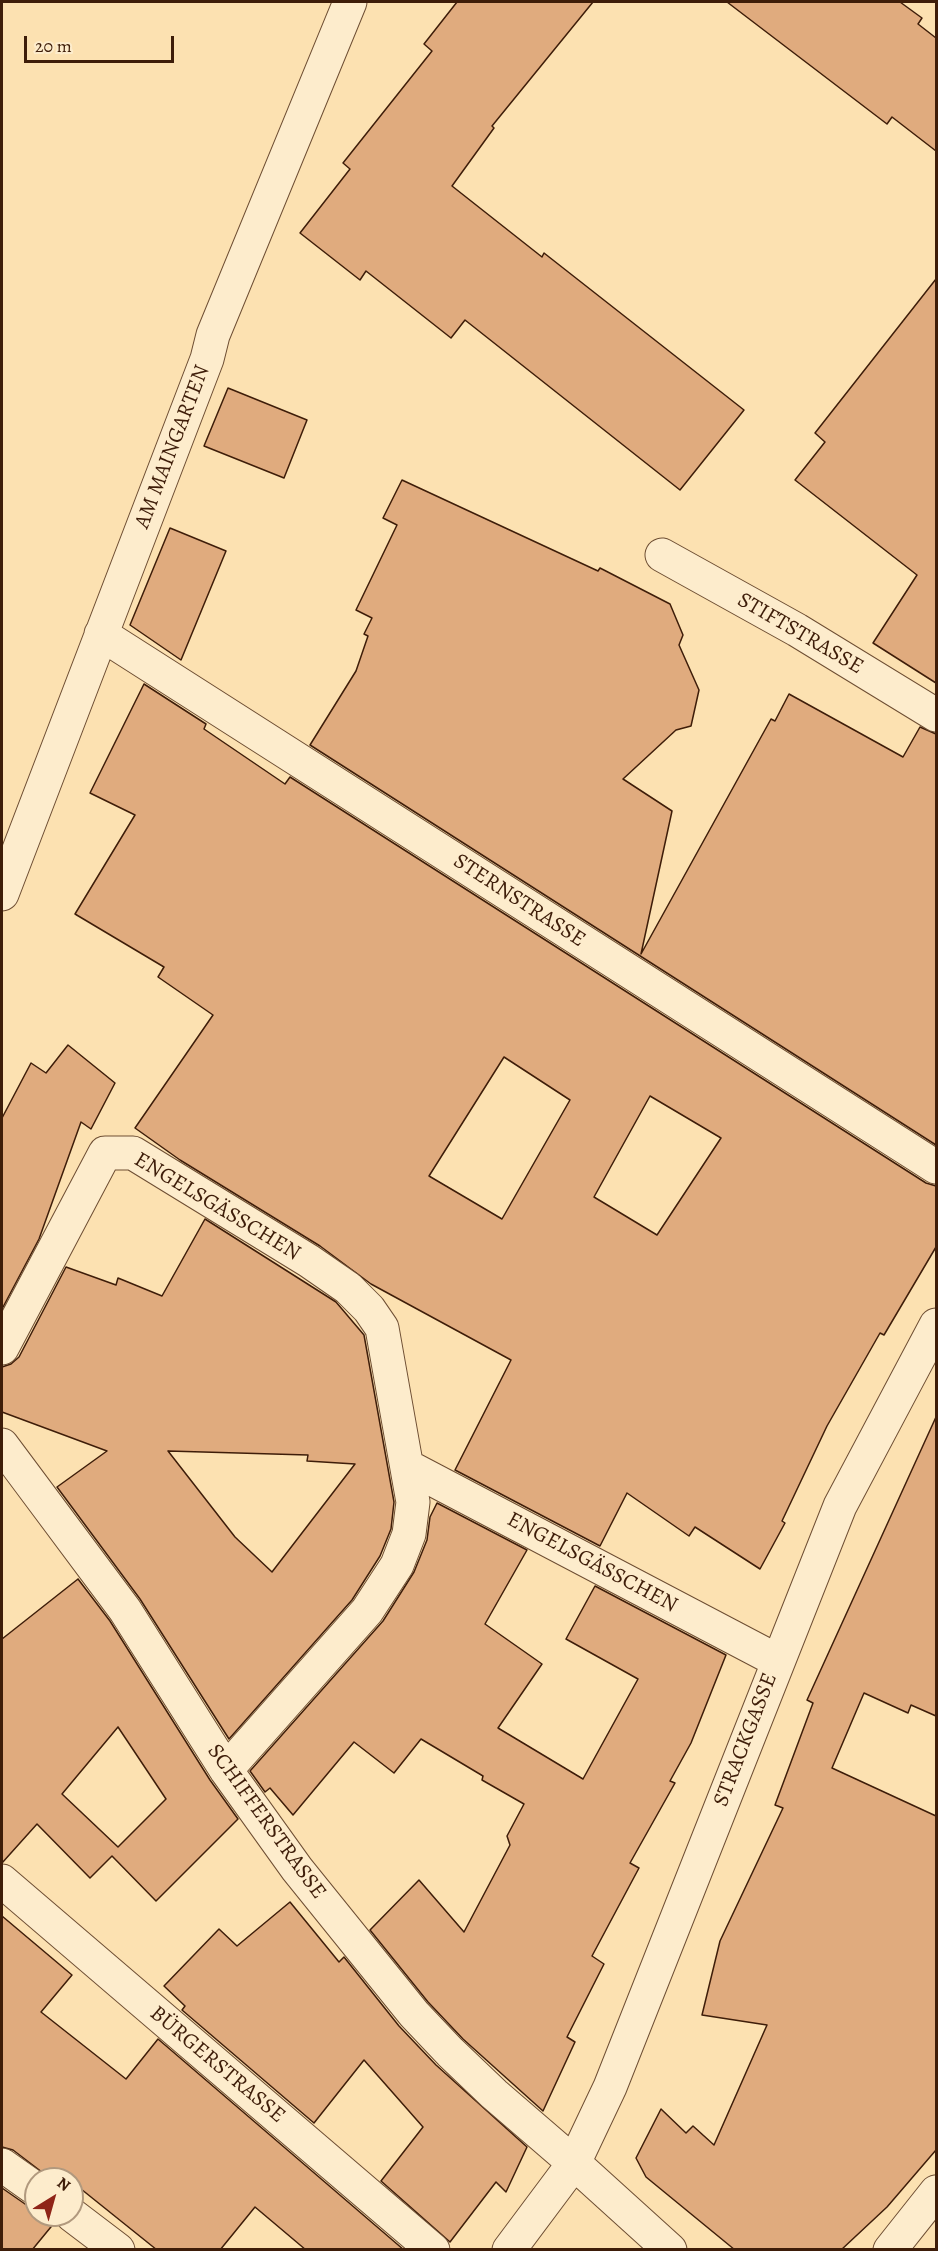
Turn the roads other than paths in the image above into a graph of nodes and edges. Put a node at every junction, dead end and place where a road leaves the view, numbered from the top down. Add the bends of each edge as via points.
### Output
1 (350, 2) edge
2 (662, 555) dead end
3 (101, 634) junction
4 (936, 715) edge
5 (2, 894) edge
6 (936, 1167) edge
7 (936, 1325) edge
8 (2, 1348) edge
9 (2, 1445) edge
10 (407, 1466) junction
11 (778, 1661) junction
12 (226, 1770) junction
13 (2, 1881) edge
14 (574, 2163) junction
15 (2, 2164) edge
16 (24, 2180) edge
17 (936, 2192) edge
18 (84, 2224) edge
19 (118, 2250) edge
20 (434, 2250) edge
21 (509, 2250) edge
22 (669, 2250) edge
23 (890, 2250) edge

1 - 3 street, AM MAINGARTEN via 213,335
2 - 4 street, STIFTSTRASSE via 797,630
3 - 5 street, AM MAINGARTEN
3 - 6 street, STERNSTRASSE
7 - 11 street, STRACKGASSE via 840,1506
8 - 10 street, ENGELSGÄSSCHEN via 105,1153 133,1153 309,1261 348,1288 369,1309 382,1328
9 - 12 street, SCHIFFERSTRASSE via 125,1610
10 - 11 street, ENGELSGÄSSCHEN
10 - 12 street, ENGELSGÄSSCHEN via 413,1503 409,1534 397,1565 367,1611
11 - 14 street, STRACKGASSE via 610,2087
12 - 14 street, SCHIFFERSTRASSE via 297,1869 414,2014 494,2094
13 - 20 street, BÜRGERSTRASSE
14 - 21 street, STRACKGASSE
14 - 22 street, SCHIFFERSTRASSE
15 - 16 street
17 - 23 street
18 - 19 street

